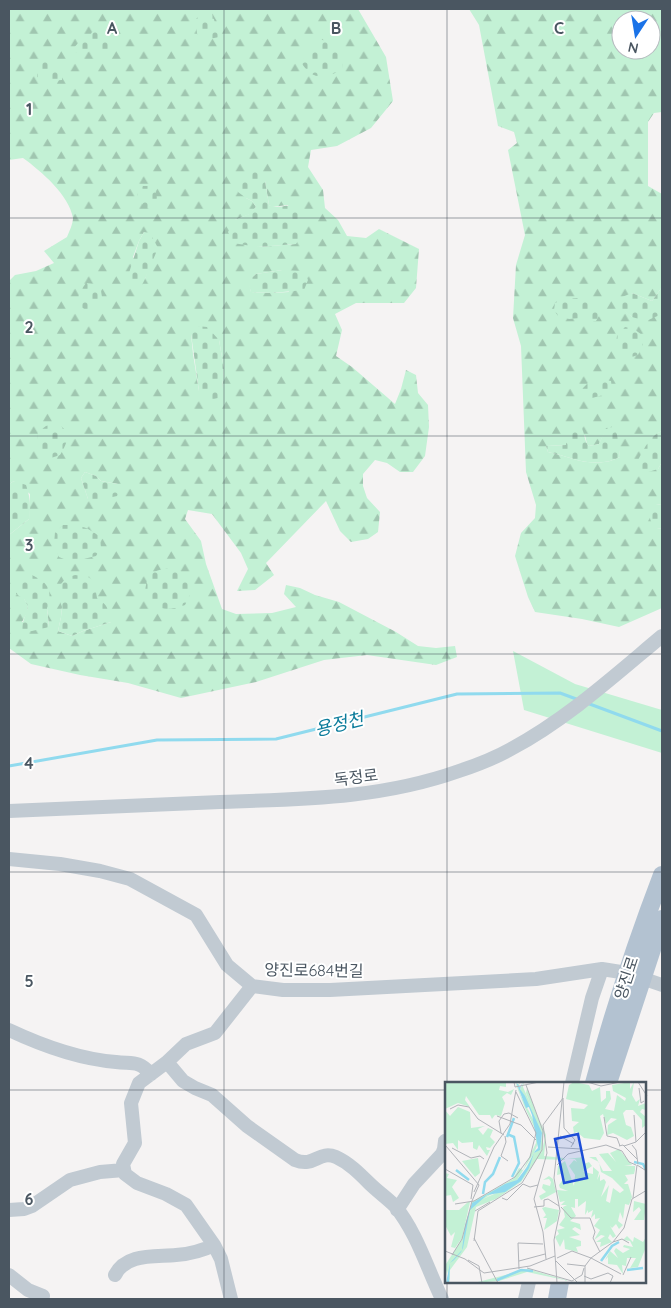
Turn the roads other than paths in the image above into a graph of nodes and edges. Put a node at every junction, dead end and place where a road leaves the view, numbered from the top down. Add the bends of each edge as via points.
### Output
1 (662, 636) edge
2 (9, 811) edge
3 (9, 859) edge
4 (662, 875) edge
5 (662, 919) edge
6 (602, 969) junction
7 (635, 976) junction
8 (662, 985) edge
9 (252, 986) junction
10 (9, 1030) edge
11 (167, 1062) junction
12 (151, 1074) junction
13 (572, 1082) edge
14 (594, 1082) edge
15 (608, 1082) edge
16 (445, 1140) edge
17 (124, 1170) junction
18 (9, 1210) edge
19 (397, 1210) junction
20 (214, 1245) junction
21 (9, 1275) edge
22 (115, 1275) dead end
23 (529, 1283) edge
24 (548, 1283) edge
25 (560, 1283) edge
26 (43, 1296) dead end
27 (231, 1299) edge
28 (442, 1299) edge
29 (525, 1299) edge
30 (544, 1299) edge
31 (557, 1299) edge

1 - 2 street, 독정로 via 566,714 511,750 476,766 418,784 319,798
3 - 9 street, 양진로684번길 via 60,864 130,879 196,915 227,965
4 - 7 main road, 양진로
5 - 7 main road, 양진로
6 - 7 street, 양진로684번길
6 - 9 street, 양진로684번길 via 525,980 330,990
6 - 13 street
7 - 8 street, 양진로684번길
7 - 14 main road, 양진로 via 606,1039
7 - 15 main road, 양진로
9 - 11 street via 215,1033 186,1044
10 - 12 street via 78,1056 136,1063
11 - 12 street
11 - 19 street via 183,1081 212,1095 247,1126 295,1160 307,1163 327,1155 336,1157 351,1166
12 - 17 street via 139,1083 131,1103 135,1143 122,1164
16 - 19 street via 442,1154 414,1184
17 - 18 street via 70,1180 32,1206
17 - 20 street via 136,1183 186,1205
19 - 28 street via 412,1232
20 - 22 street via 203,1251 135,1258 118,1268
20 - 27 street
21 - 26 street via 28,1290
23 - 29 street
24 - 30 main road
25 - 31 main road

